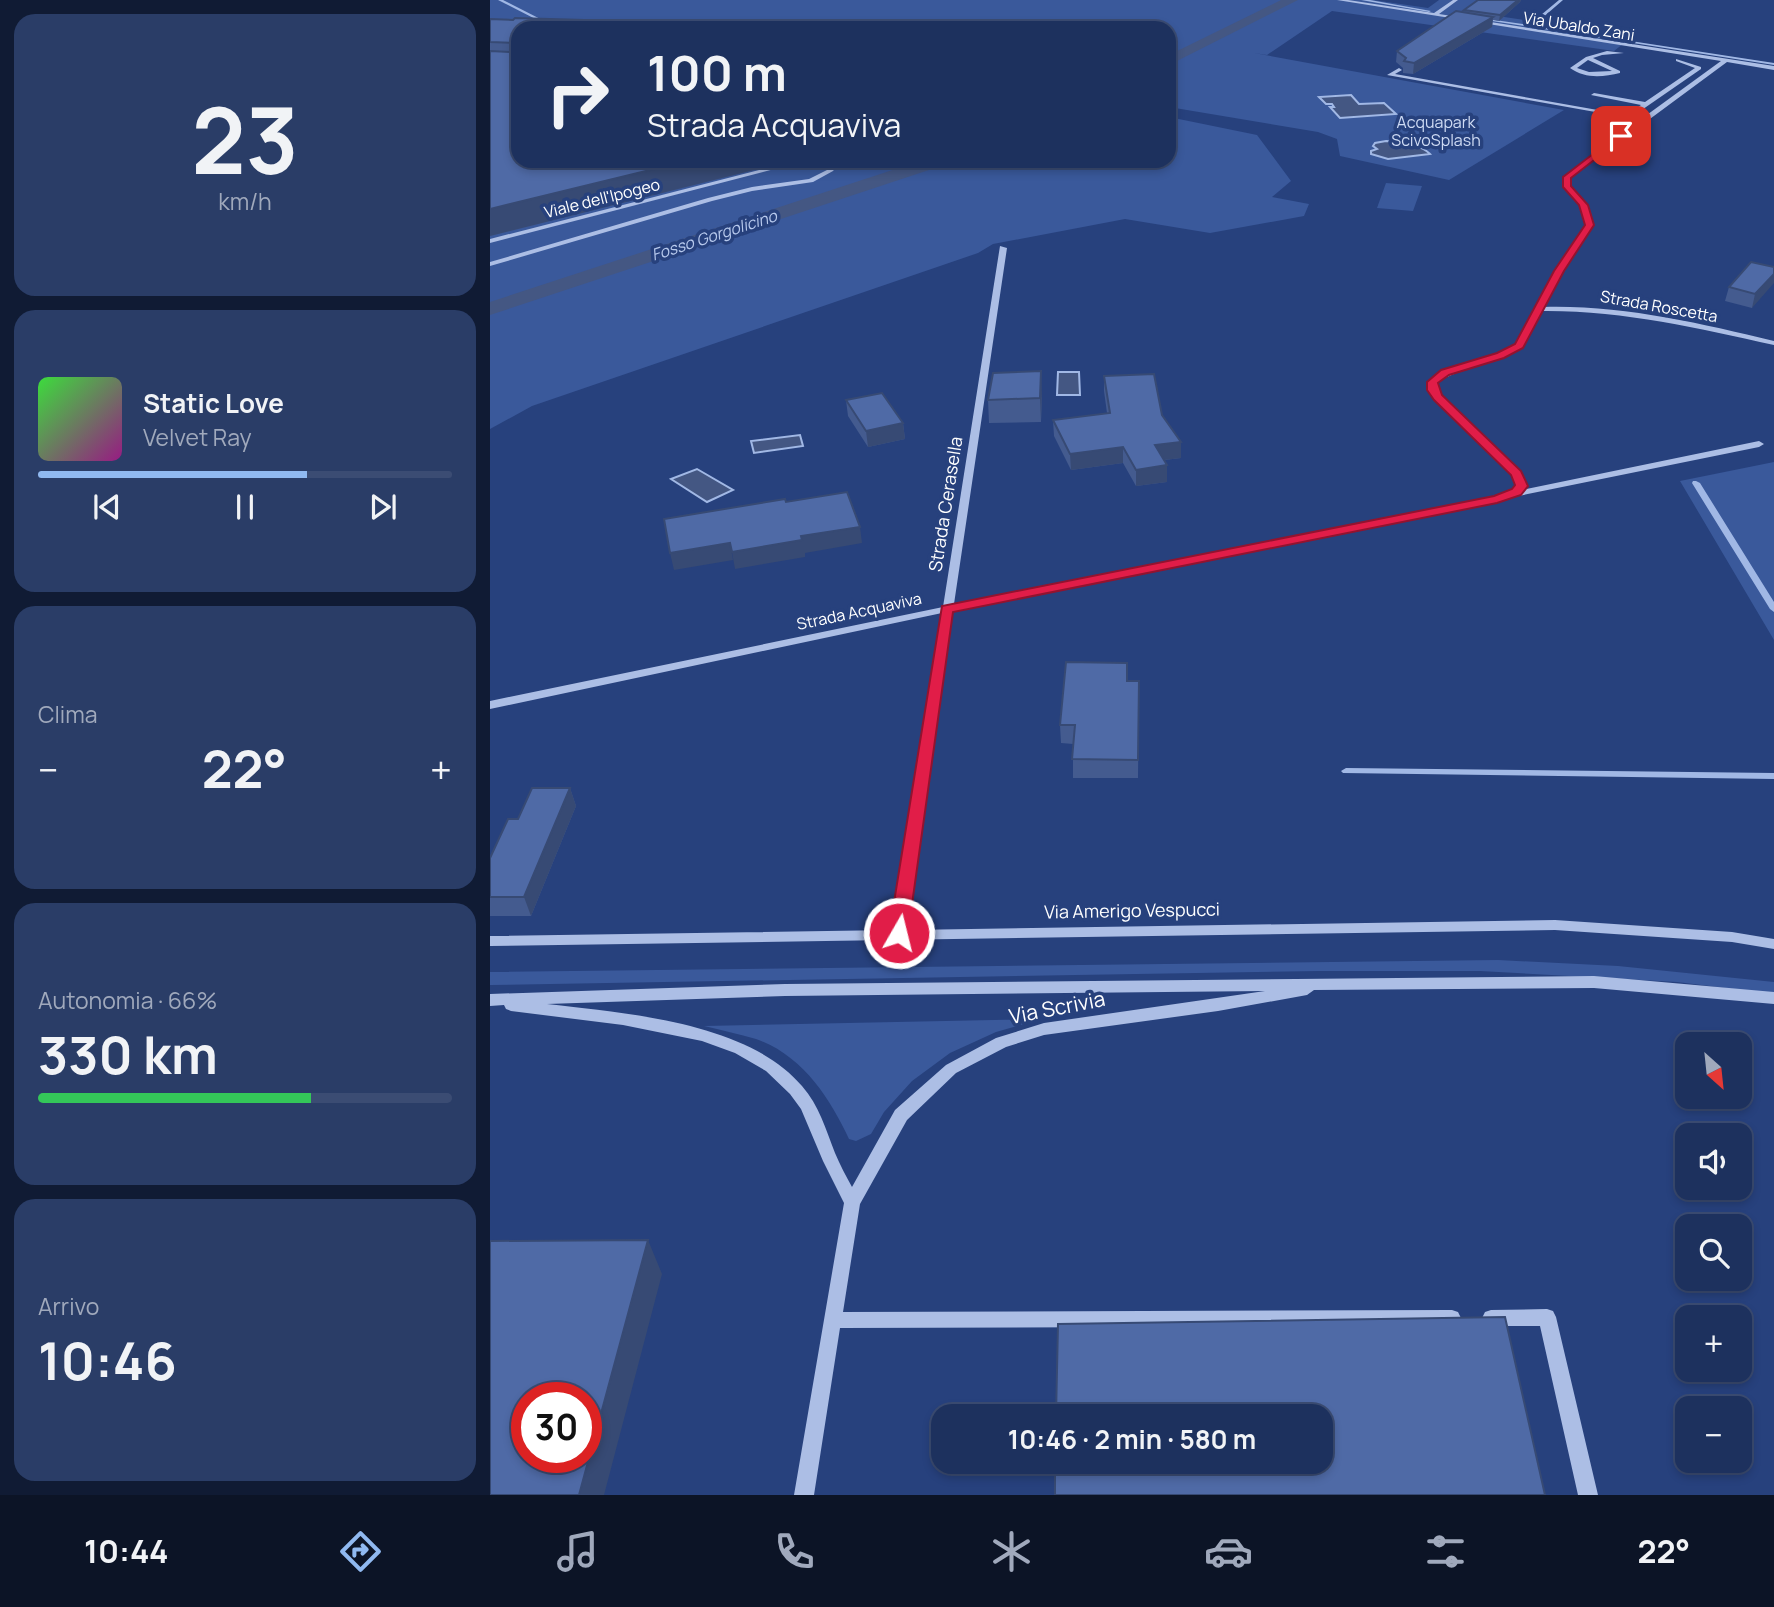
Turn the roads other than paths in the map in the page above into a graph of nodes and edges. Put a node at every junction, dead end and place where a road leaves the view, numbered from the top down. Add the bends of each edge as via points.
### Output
1 (1339, 0) edge
2 (1456, 0) edge
3 (1436, 15) junction
4 (1588, 58) junction
5 (1725, 61) junction
6 (1774, 68) edge
7 (1399, 70) edge
8 (1594, 94) dead end
9 (1646, 104) junction
10 (1627, 117) junction
11 (1644, 120) junction
12 (775, 168) edge
13 (833, 168) edge
14 (490, 241) edge
15 (1003, 248) dead end
16 (490, 264) edge
17 (1539, 309) junction
18 (1774, 343) edge
19 (1759, 444) dead end
20 (1511, 495) junction
21 (947, 609) junction
22 (490, 705) edge
23 (899, 933) junction
24 (490, 941) edge
25 (1774, 944) edge
26 (1344, 982) junction
27 (1774, 998) edge
28 (490, 1001) edge
29 (852, 1203) junction
30 (833, 1320) junction
31 (804, 1495) edge
32 (1588, 1495) edge

1 - 3 street, Via Ubaldo Zani
2 - 3 street
3 - 5 street, Via Ubaldo Zani
4 - 4 street via 1573,68 1590,74 1618,72
4 - 9 street via 1608,51 1677,59 1699,68
5 - 6 street, Via Ubaldo Zani
5 - 11 street
7 - 10 street via 1390,75
8 - 9 street
9 - 10 street
10 - 11 street
11 - 17 street via 1567,177 1567,187 1583,205 1590,225
12 - 14 street, Viale dell'Ipogeo
13 - 16 street via 811,181 710,199
15 - 21 street, Strada Cerasella
17 - 18 street, Strada Roscetta via 1610,310
17 - 20 street via 1514,349 1453,370 1433,382 1438,398 1516,474 1521,486
19 - 20 street
20 - 21 street, Strada Acquaviva
21 - 22 street, Strada Acquaviva
21 - 23 street, Strada Cerasella
23 - 24 street, Via Amerigo Vespucci
23 - 25 street, Via Amerigo Vespucci via 1555,925
26 - 27 street via 1594,982
26 - 28 street via 785,990
26 - 29 street, Via Scrivia via 1218,1005 1044,1028 1001,1042 951,1069 901,1115
28 - 29 street via 717,1038 761,1058 795,1088 817,1122
29 - 30 street, Via Scrivia
30 - 31 street, Via Scrivia
30 - 32 street via 1547,1317

